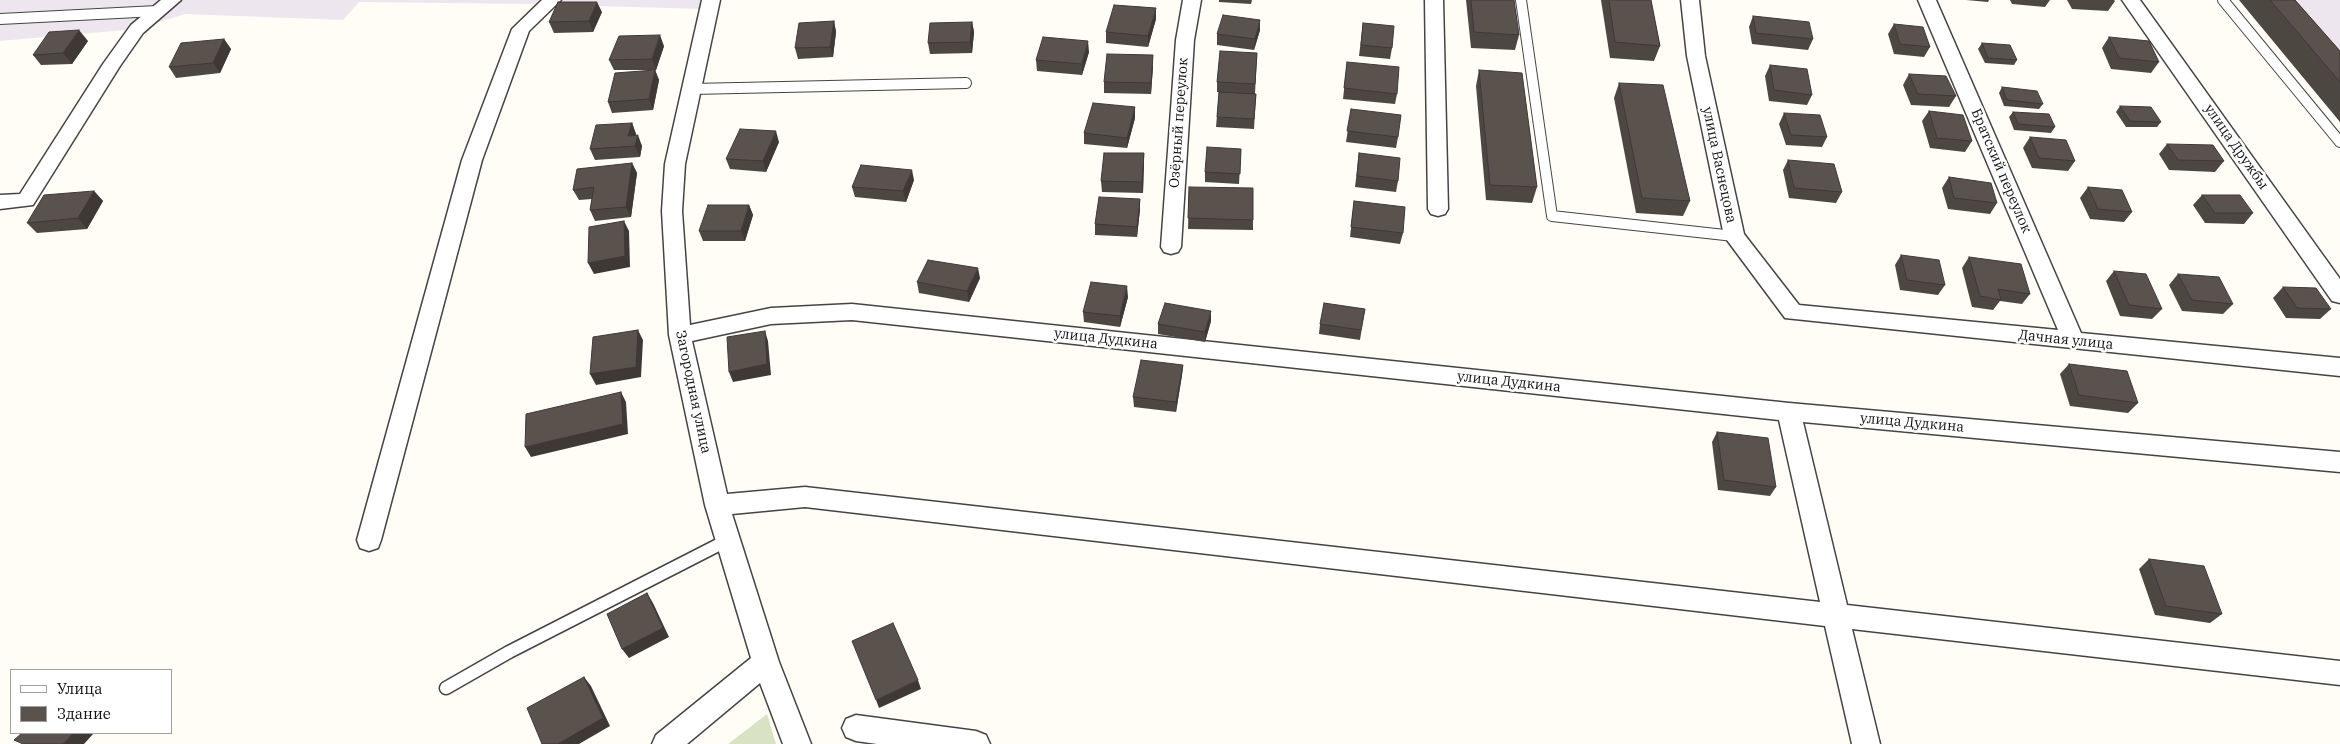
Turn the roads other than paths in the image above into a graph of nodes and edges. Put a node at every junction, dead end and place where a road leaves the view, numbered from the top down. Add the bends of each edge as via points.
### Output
1 (552, 0) edge
2 (711, 0) edge
3 (1192, 0) edge
4 (1434, 0) edge
5 (1521, 0) edge
6 (1690, 0) edge
7 (1927, 0) edge
8 (2131, 0) edge
9 (2223, 0) edge
10 (165, 5) edge
11 (0, 19) edge
12 (966, 83) dead end
13 (692, 89) junction
14 (2340, 142) edge
15 (0, 202) edge
16 (1438, 209) dead end
17 (1734, 236) junction
18 (1171, 247) dead end
19 (2340, 295) edge
20 (1793, 312) joint
21 (680, 335) junction
22 (2074, 341) junction
23 (2340, 367) edge
24 (1789, 412) junction
25 (2340, 462) edge
26 (717, 505) junction
27 (369, 540) dead end
28 (728, 540) junction
29 (1836, 616) junction
30 (766, 662) junction
31 (2340, 673) edge
32 (446, 688) dead end
33 (856, 728) dead end
34 (666, 744) edge
35 (797, 744) edge
36 (976, 744) edge
37 (1866, 744) edge

1 - 27 street via 521,29 472,160
2 - 13 street, Загородная улица
3 - 18 street, Озёрный переулок via 1185,40
4 - 16 street
5 - 17 lane via 1552,216
6 - 17 street, улица Васнецова via 1696,56
7 - 22 street, Братский переулок
8 - 19 street, улица Дружбы
9 - 14 lane
10 - 11 lane
10 - 15 street via 137,30 112,64 26,200
12 - 13 lane
13 - 21 street, Загородная улица via 675,164 672,211
17 - 20 street, улица Васнецова
20 - 22 street, Дачная улица
21 - 24 street, улица Дудкина via 771,316 852,312
21 - 26 street, Загородная улица
22 - 23 street, Дачная улица
24 - 25 street, улица Дудкина
24 - 29 street
26 - 28 street, Загородная улица
26 - 29 street via 806,497
28 - 30 street, Загородная улица
28 - 32 lane
29 - 31 street
29 - 37 street
30 - 34 street
30 - 35 street, Загородная улица
33 - 36 street

